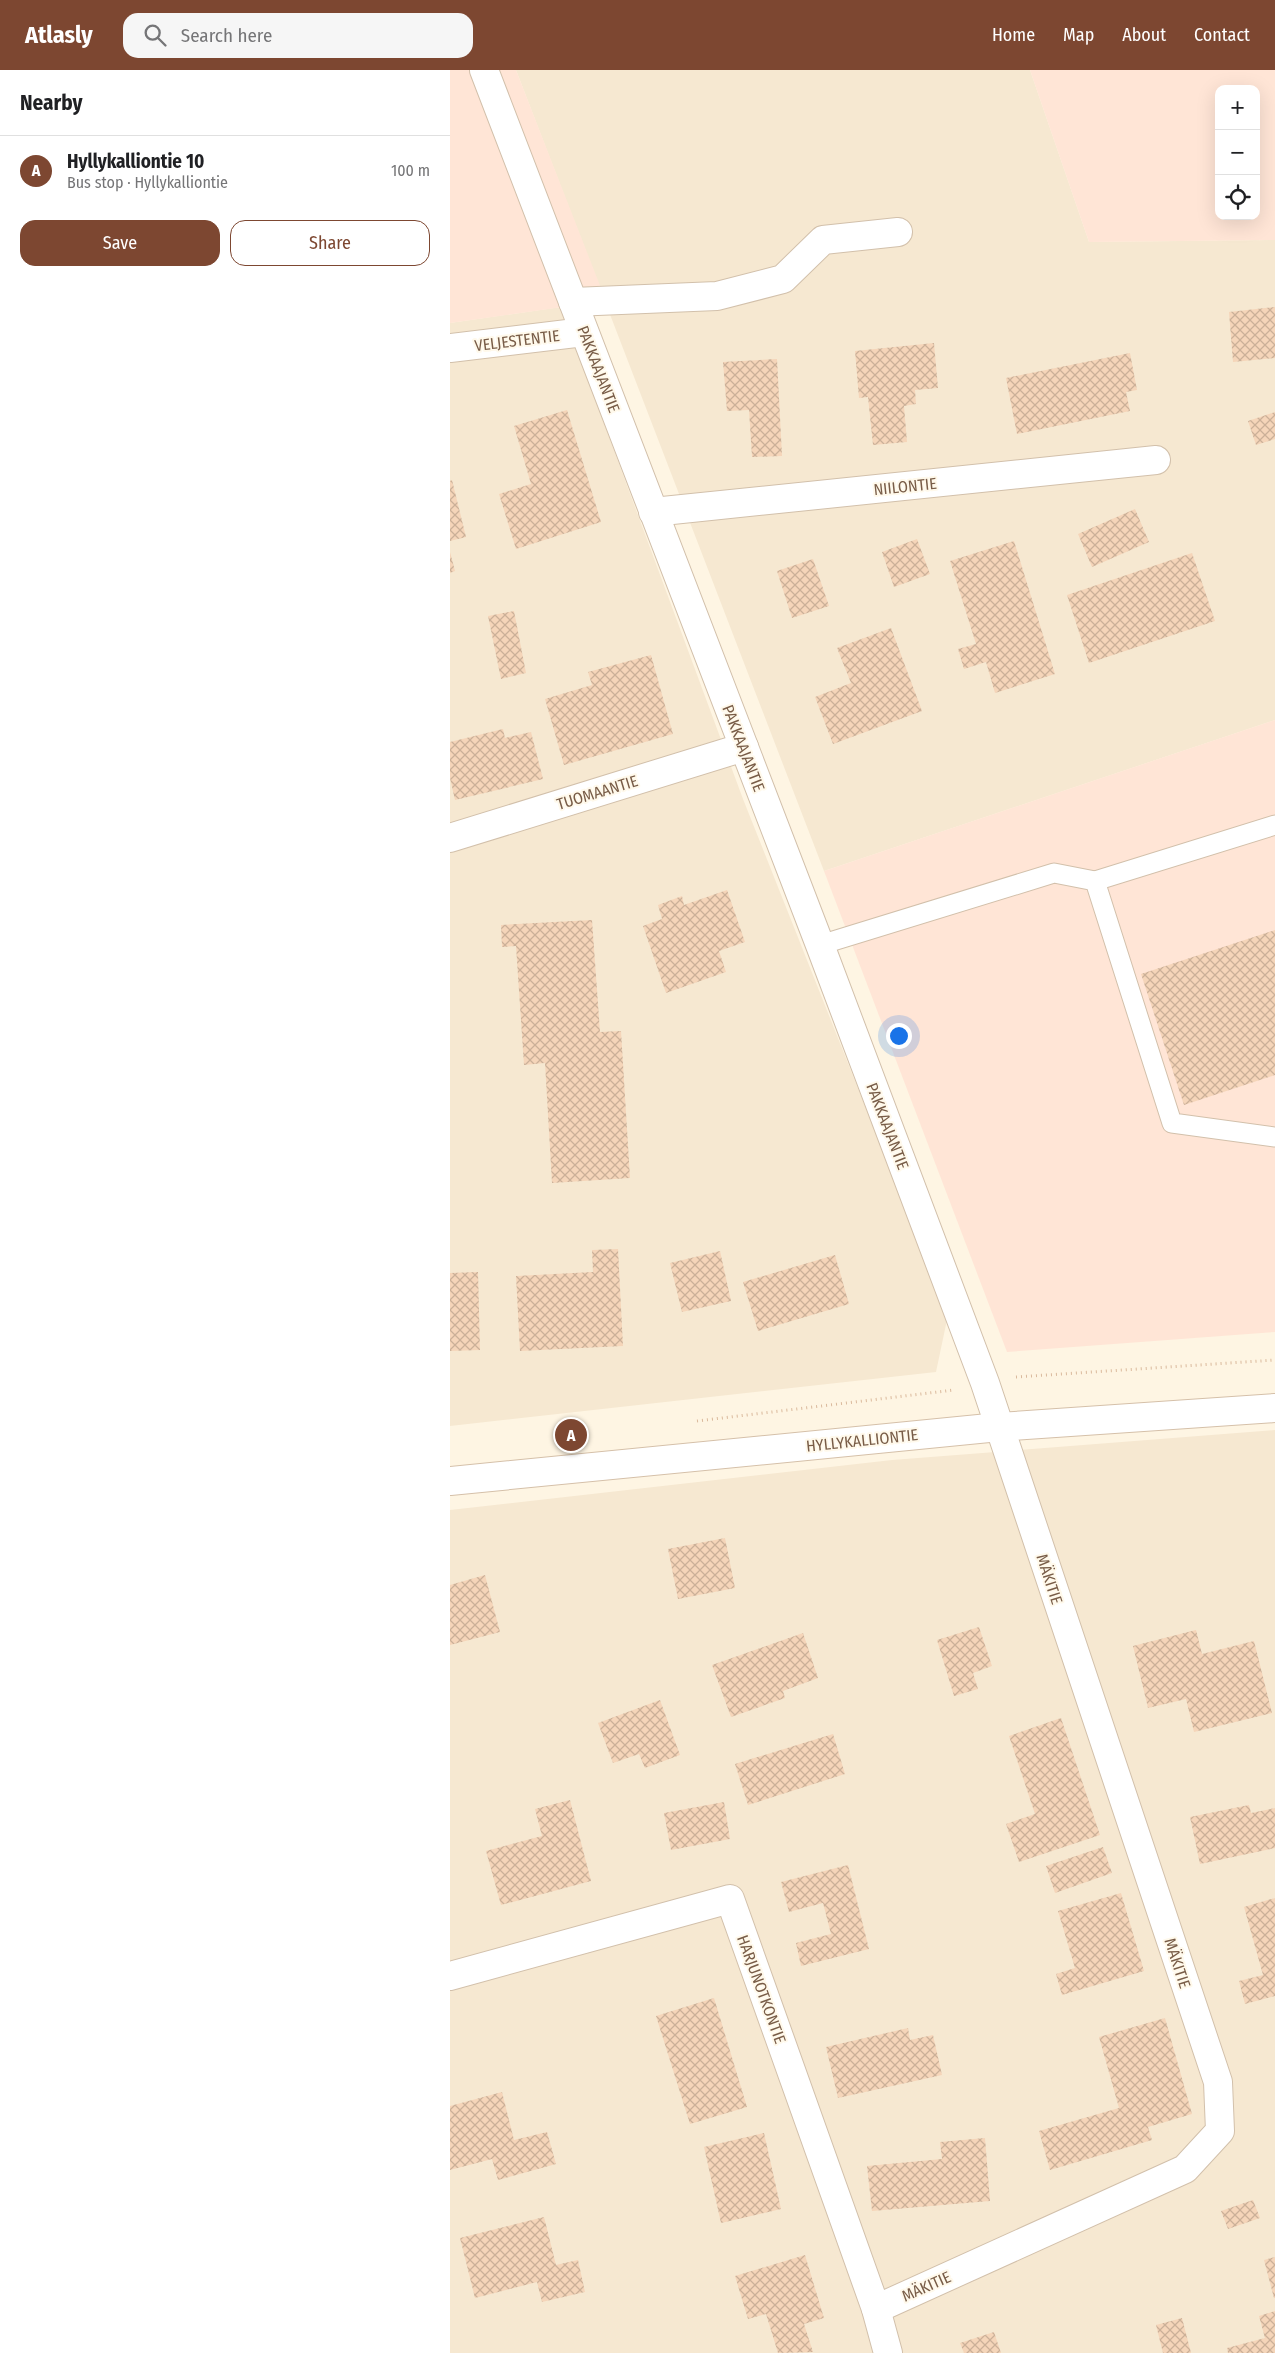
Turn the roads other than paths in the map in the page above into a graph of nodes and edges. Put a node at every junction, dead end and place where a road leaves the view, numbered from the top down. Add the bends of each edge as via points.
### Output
1 (484, 70) edge
2 (898, 232) dead end
3 (573, 302) junction
4 (584, 332) junction
5 (450, 348) edge
6 (1156, 460) dead end
7 (654, 512) junction
8 (744, 747) junction
9 (1275, 825) edge
10 (450, 838) edge
11 (1095, 881) junction
12 (820, 945) junction
13 (1275, 1137) edge
14 (1275, 1408) edge
15 (999, 1427) junction
16 (450, 1481) edge
17 (450, 1976) edge
18 (876, 2309) junction
19 (888, 2353) edge

1 - 3 street, PAKKAAJANTIE
2 - 3 street via 823,240 783,279 717,296
3 - 4 street, PAKKAAJANTIE
4 - 5 street, VELJESTENTIE
4 - 7 street, PAKKAAJANTIE
6 - 7 street, NIILONTIE
7 - 8 street, PAKKAAJANTIE
8 - 10 street, TUOMAANTIE
8 - 12 street, PAKKAAJANTIE
9 - 11 lane
11 - 12 lane via 1054,873
11 - 13 lane via 1172,1123
12 - 15 street, PAKKAAJANTIE
14 - 15 street, HYLLYKALLIONTIE
15 - 16 street, HYLLYKALLIONTIE
15 - 18 street, MÄKITIE via 1218,2082 1220,2131 1185,2168
17 - 18 street, HARJUNOTKONTIE via 730,1899
18 - 19 street, HARJUNOTKONTIE

